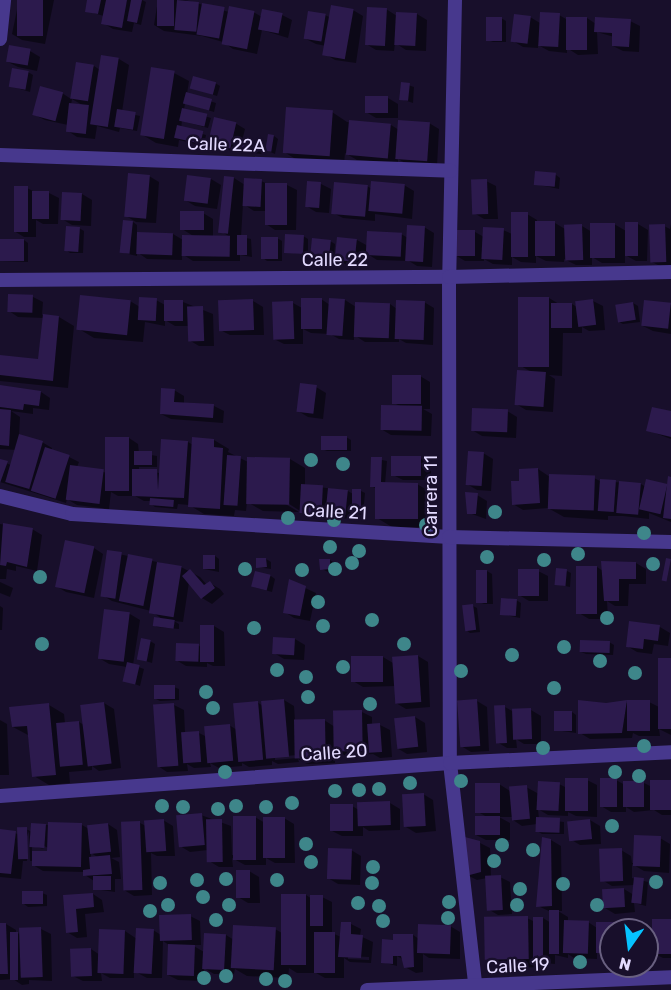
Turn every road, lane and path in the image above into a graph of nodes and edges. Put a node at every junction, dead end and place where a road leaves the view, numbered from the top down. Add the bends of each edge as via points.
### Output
1 (4, 0) edge
2 (455, 0) edge
3 (0, 39) edge
4 (0, 155) edge
5 (451, 171) junction
6 (671, 272) edge
7 (449, 277) junction
8 (0, 280) edge
9 (0, 496) edge
10 (449, 537) junction
11 (671, 542) edge
12 (671, 752) edge
13 (450, 763) junction
14 (0, 796) edge
15 (671, 977) edge
16 (476, 988) edge
17 (367, 990) edge

1 - 3 street
2 - 5 street, Carrera 11
4 - 5 street, Calle 22A
5 - 7 street, Carrera 11
6 - 7 street, Calle 22
7 - 8 street, Calle 22
7 - 10 street, Carrera 11
9 - 10 street, Calle 21 via 72,514
10 - 11 street, Calle 21
10 - 13 street, Carrera 11
12 - 13 street, Calle 20
13 - 14 street, Calle 20
13 - 16 street, Carrera 11
15 - 16 street, Calle 19
16 - 17 street, Calle 19

